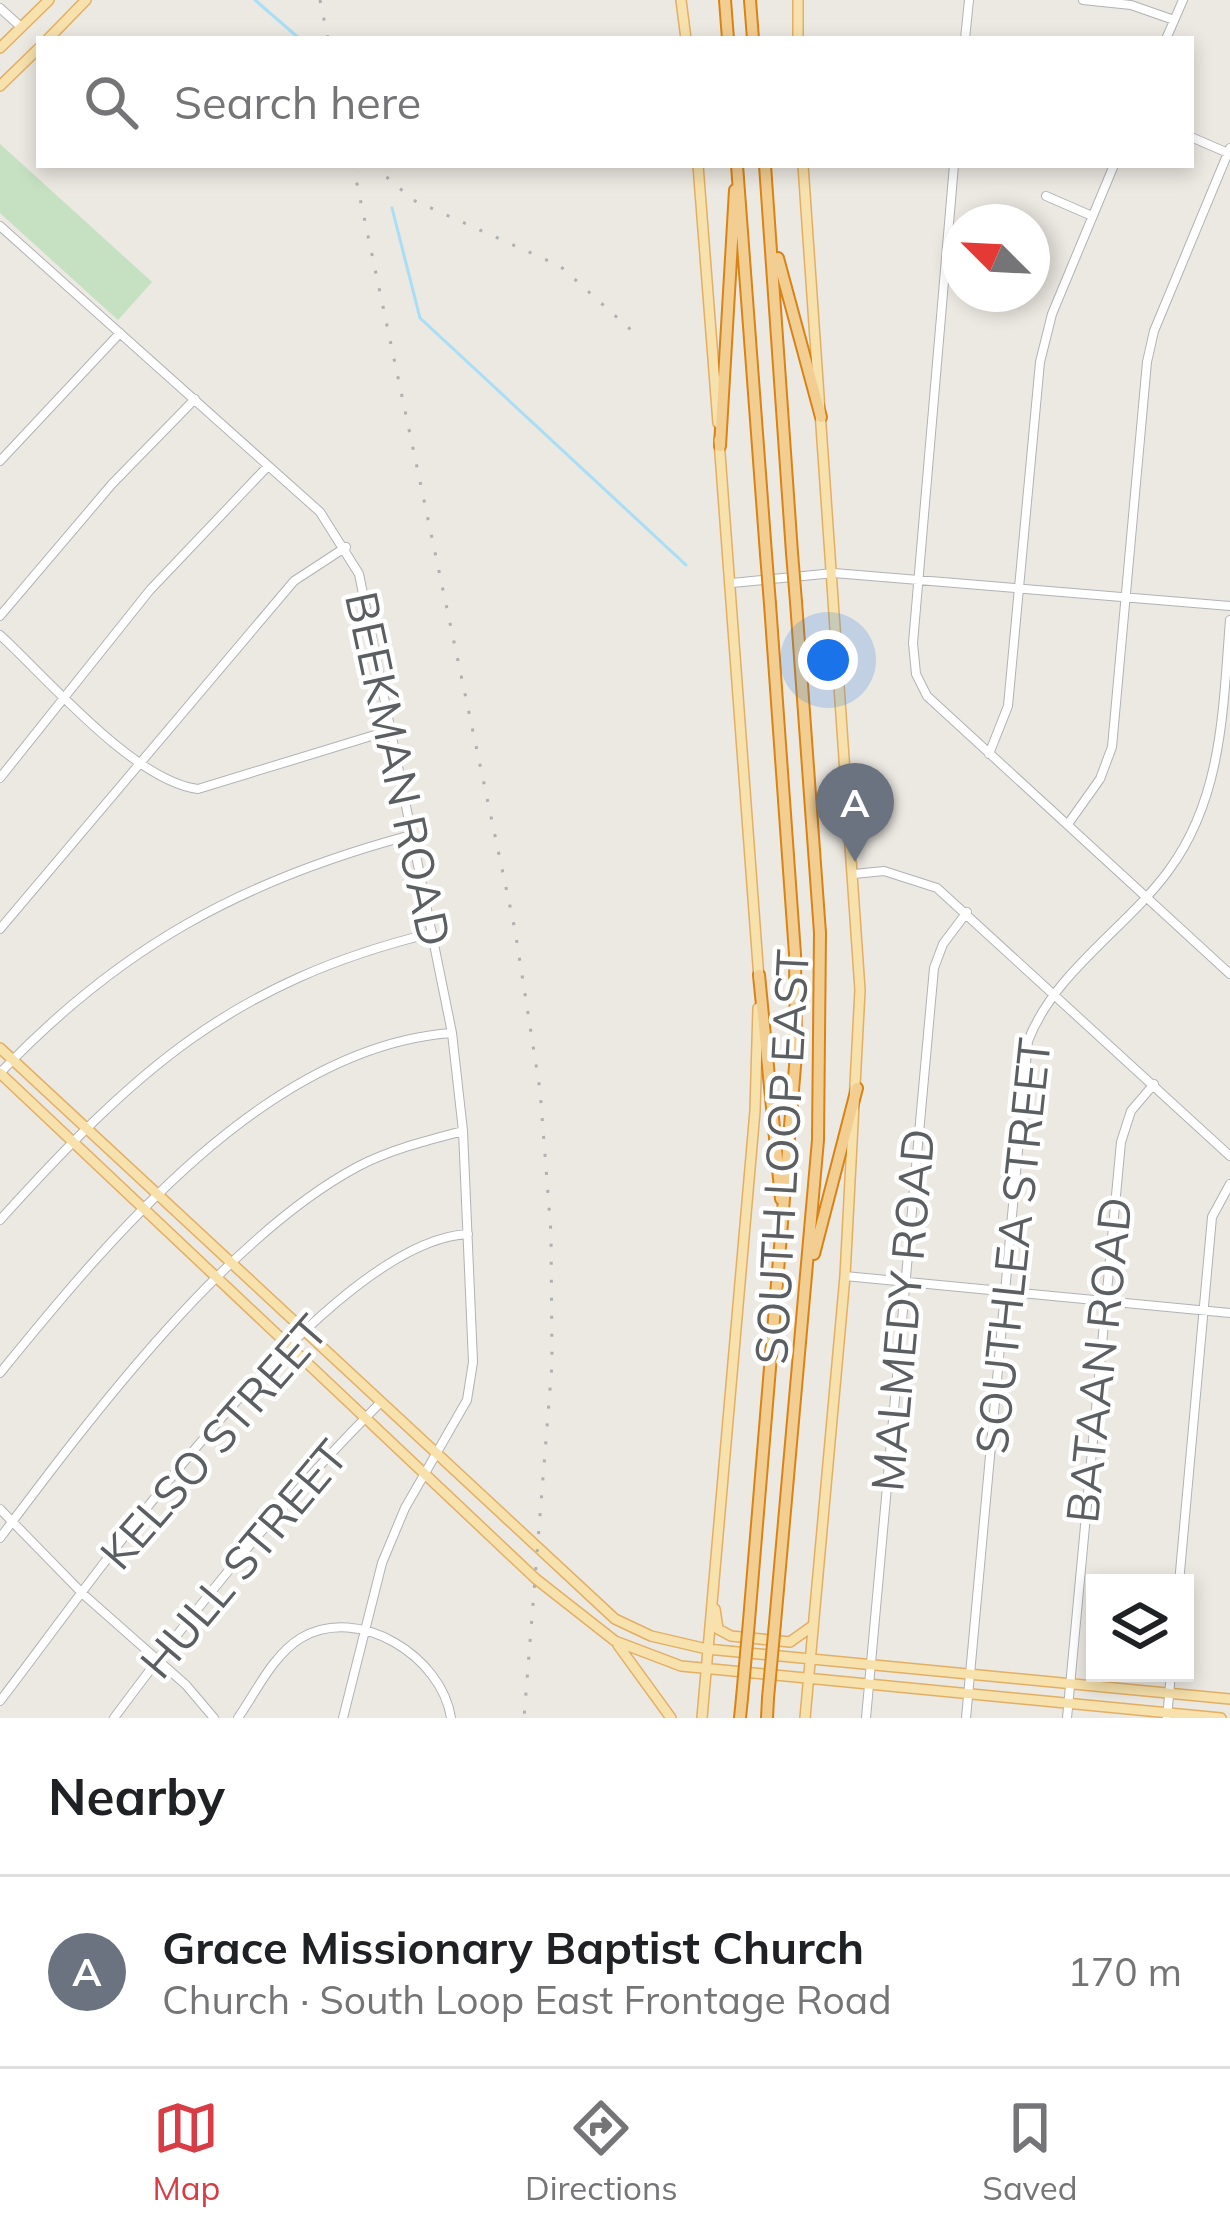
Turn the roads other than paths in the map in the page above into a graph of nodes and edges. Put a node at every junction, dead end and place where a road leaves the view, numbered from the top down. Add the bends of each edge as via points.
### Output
1 (49, 0) edge
2 (86, 0) edge
3 (681, 0) edge
4 (725, 0) edge
5 (750, 0) edge
6 (798, 0) edge
7 (969, 0) edge
8 (1083, 0) edge
9 (1183, 0) edge
10 (0, 8) edge
11 (1174, 20) junction
12 (21, 28) junction
13 (51, 36) edge
14 (686, 36) edge
15 (728, 36) edge
16 (753, 36) edge
17 (798, 36) edge
18 (965, 36) edge
19 (1167, 36) edge
20 (0, 48) edge
21 (36, 51) edge
22 (0, 86) edge
23 (1194, 138) edge
24 (1229, 151) edge
25 (698, 168) edge
26 (765, 168) edge
27 (803, 168) edge
28 (954, 168) edge
29 (1113, 168) edge
30 (737, 170) edge
31 (1046, 196) dead end
32 (1092, 217) junction
33 (0, 226) edge
34 (771, 233) junction
35 (120, 333) junction
36 (195, 399) junction
37 (820, 417) junction
38 (720, 446) junction
39 (0, 461) edge
40 (268, 466) junction
41 (346, 547) junction
42 (834, 573) junction
43 (919, 579) junction
44 (732, 583) junction
45 (1018, 588) junction
46 (1125, 598) junction
47 (1230, 606) edge
48 (0, 616) edge
49 (1230, 620) edge
50 (0, 634) edge
51 (65, 695) junction
52 (391, 730) junction
53 (989, 754) junction
54 (140, 763) junction
55 (0, 778) edge
56 (1068, 824) junction
57 (411, 835) junction
58 (854, 874) junction
59 (1146, 896) junction
60 (967, 912) junction
61 (0, 929) edge
62 (433, 933) junction
63 (1228, 969) edge
64 (759, 975) junction
65 (1055, 993) junction
66 (452, 1033) junction
67 (0, 1048) edge
68 (13, 1060) junction
69 (0, 1073) edge
70 (1154, 1084) junction
71 (857, 1088) junction
72 (86, 1127) junction
73 (463, 1132) junction
74 (71, 1142) junction
75 (1230, 1156) edge
76 (1230, 1184) edge
77 (158, 1197) junction
78 (145, 1211) junction
79 (0, 1220) edge
80 (468, 1234) junction
81 (784, 1240) junction
82 (233, 1265) junction
83 (845, 1276) junction
84 (218, 1279) junction
85 (905, 1283) junction
86 (805, 1286) junction
87 (1005, 1294) junction
88 (1103, 1301) junction
89 (1201, 1311) junction
90 (1230, 1313) edge
91 (304, 1333) junction
92 (290, 1348) junction
93 (0, 1372) edge
94 (380, 1403) junction
95 (366, 1417) junction
96 (435, 1456) junction
97 (424, 1473) junction
98 (0, 1509) edge
99 (13, 1521) junction
100 (718, 1532) junction
101 (0, 1538) edge
102 (532, 1547) junction
103 (519, 1562) junction
104 (1180, 1574) edge
105 (580, 1593) junction
106 (83, 1594) junction
107 (568, 1608) junction
108 (813, 1623) junction
109 (364, 1632) junction
110 (615, 1641) junction
111 (707, 1649) junction
112 (157, 1660) junction
113 (810, 1661) junction
114 (870, 1666) junction
115 (706, 1670) junction
116 (970, 1674) junction
117 (808, 1682) junction
118 (1171, 1682) edge
119 (1069, 1683) junction
120 (869, 1687) junction
121 (1170, 1693) junction
122 (968, 1697) junction
123 (1230, 1699) edge
124 (0, 1701) edge
125 (1068, 1703) junction
126 (1167, 1716) edge
127 (113, 1718) edge
128 (214, 1718) edge
129 (238, 1718) edge
130 (343, 1718) edge
131 (452, 1718) edge
132 (671, 1718) edge
133 (702, 1718) edge
134 (740, 1718) edge
135 (766, 1718) edge
136 (805, 1718) edge
137 (866, 1718) edge
138 (966, 1718) edge
139 (1067, 1718) edge
140 (1221, 1718) edge

1 - 12 main road
2 - 13 main road
3 - 14 main road
4 - 15 highway
5 - 16 highway
6 - 17 main road
7 - 18 street
8 - 11 street
9 - 11 street
10 - 12 street
11 - 19 street
12 - 20 main road
21 - 22 main road
23 - 24 street
24 - 46 street via 1154,331
25 - 38 main road
26 - 34 highway, SOUTH LOOP EAST
27 - 37 main road
28 - 43 street
29 - 32 street
30 - 38 highway
30 - 81 highway, SOUTH LOOP EAST, bridge via 796,954
31 - 32 street
32 - 45 street via 1040,362
33 - 35 street, BEEKMAN ROAD
34 - 37 highway
34 - 86 highway, SOUTH LOOP EAST, bridge via 821,981
35 - 36 street, BEEKMAN ROAD
35 - 39 street
36 - 40 street, BEEKMAN ROAD
36 - 48 street
37 - 42 main road
38 - 44 main road
40 - 41 street, BEEKMAN ROAD
40 - 51 street via 150,590
41 - 52 street, BEEKMAN ROAD via 359,574
41 - 54 street via 294,581
42 - 43 street
42 - 44 street
42 - 58 main road
43 - 45 street
43 - 53 street via 914,658 927,696
44 - 64 main road
45 - 46 street
45 - 53 street via 1008,706
46 - 47 street
46 - 56 street via 1112,747
49 - 59 street, SOUTHLEA STREET via 1212,783 1191,836
50 - 51 street
51 - 54 street
51 - 55 street
52 - 54 street via 198,789 176,786
52 - 57 street, BEEKMAN ROAD
53 - 56 street
54 - 61 street
56 - 59 street
57 - 62 street, BEEKMAN ROAD
57 - 68 street via 336,855 207,909 91,986
58 - 60 street via 909,877
58 - 71 main road
59 - 63 street
59 - 65 street, SOUTHLEA STREET
60 - 65 street
60 - 85 street, MALMEDY ROAD via 934,968
62 - 66 street, BEEKMAN ROAD
62 - 72 street via 329,962 266,992 179,1043
64 - 81 highway
64 - 100 main road
65 - 70 street
65 - 87 street, SOUTHLEA STREET via 1028,1041
66 - 73 street, BEEKMAN ROAD
66 - 77 street via 358,1057 292,1088
67 - 68 main road
68 - 69 street
68 - 72 main road
69 - 74 main road
70 - 75 street
70 - 88 street, BATAAN ROAD via 1131,1111 1121,1142
71 - 83 main road
71 - 86 highway
72 - 74 street
72 - 77 main road
73 - 80 street, BEEKMAN ROAD
73 - 82 street via 361,1165 289,1213
74 - 78 main road
74 - 79 street
76 - 89 street via 1212,1217
77 - 78 street
77 - 82 main road
78 - 84 main road
78 - 93 street
80 - 91 street, KELSO STREET via 420,1247 355,1287
80 - 96 street, BEEKMAN ROAD via 473,1362 466,1400
81 - 134 highway, SOUTH LOOP EAST, bridge
82 - 84 street
82 - 91 main road
83 - 85 street
83 - 108 main road
84 - 92 main road
84 - 99 street via 115,1391
85 - 87 street
85 - 114 street, MALMEDY ROAD
86 - 135 highway, SOUTH LOOP EAST, bridge
87 - 88 street
87 - 116 street, SOUTHLEA STREET
88 - 89 street
88 - 119 street, BATAAN ROAD
89 - 90 street
89 - 104 street
91 - 92 street, KELSO STREET
91 - 94 main road
92 - 95 main road
92 - 106 street, KELSO STREET via 176,1474
94 - 95 street, HULL STREET
94 - 96 main road
95 - 97 main road
95 - 112 street, HULL STREET via 262,1526
96 - 97 street, BEEKMAN ROAD
96 - 102 main road
97 - 103 main road
97 - 109 street, BEEKMAN ROAD via 382,1563
98 - 99 street
99 - 101 street
99 - 106 street
100 - 108 main road via 718,1629 790,1642
100 - 111 main road
102 - 103 main road
102 - 105 main road
103 - 107 main road
105 - 107 main road
105 - 111 main road via 651,1636
106 - 112 street
106 - 124 street, KELSO STREET
107 - 110 main road
108 - 113 main road
109 - 129 street via 304,1636
109 - 130 street, BEEKMAN ROAD
109 - 131 street via 425,1664
110 - 115 main road
110 - 132 main road
111 - 113 main road
111 - 115 main road
112 - 127 street, HULL STREET
112 - 128 street
113 - 114 main road
113 - 117 main road
114 - 116 main road
114 - 120 street, MALMEDY ROAD
115 - 117 main road
115 - 133 main road
116 - 119 main road
116 - 122 street, SOUTHLEA STREET
117 - 120 main road
117 - 136 main road
118 - 121 street
119 - 121 main road
119 - 125 street, BATAAN ROAD
120 - 122 main road
120 - 137 street, MALMEDY ROAD
121 - 123 main road
121 - 126 street
122 - 125 main road
122 - 138 street, SOUTHLEA STREET
125 - 126 main road
125 - 139 street, BATAAN ROAD
126 - 140 main road

